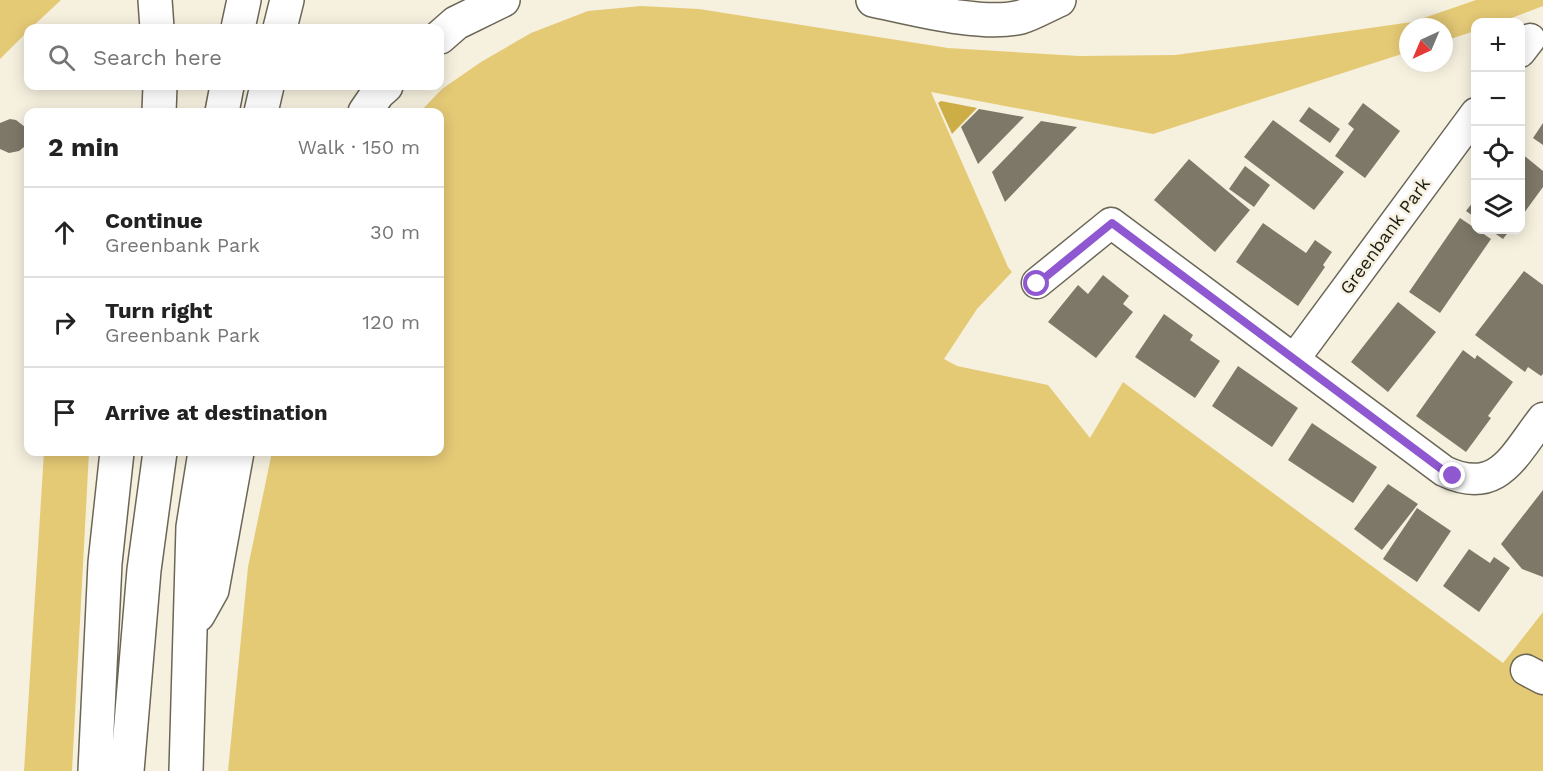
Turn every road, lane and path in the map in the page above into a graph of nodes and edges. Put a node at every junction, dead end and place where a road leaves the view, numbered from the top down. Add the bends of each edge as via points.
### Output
1 (155, 0) edge
2 (244, 0) edge
3 (287, 0) edge
4 (503, 0) edge
5 (873, 0) edge
6 (1059, 0) edge
7 (157, 24) edge
8 (239, 24) edge
9 (281, 24) edge
10 (444, 34) edge
11 (160, 90) edge
12 (226, 90) edge
13 (266, 90) edge
14 (381, 90) edge
15 (159, 108) edge
16 (223, 108) edge
17 (262, 108) edge
18 (368, 108) edge
19 (1471, 120) edge
20 (1037, 284) dead end
21 (1295, 358) junction
22 (1543, 418) edge
23 (117, 456) edge
24 (159, 456) edge
25 (204, 456) edge
26 (236, 456) edge
27 (190, 630) junction
28 (95, 771) edge
29 (127, 771) edge
30 (186, 771) edge

1 - 7 highway
2 - 8 highway
3 - 9 highway
4 - 10 highway via 456,23
5 - 6 highway via 992,20 1021,17
11 - 15 highway
12 - 16 highway
13 - 17 highway
14 - 18 highway
19 - 21 street, Greenbank Park
20 - 21 street via 1112,223
21 - 22 street via 1444,471 1464,480 1476,481 1499,472
23 - 28 highway via 105,563
24 - 29 highway via 144,570
25 - 27 highway via 193,527
26 - 27 highway via 212,590
27 - 30 highway

